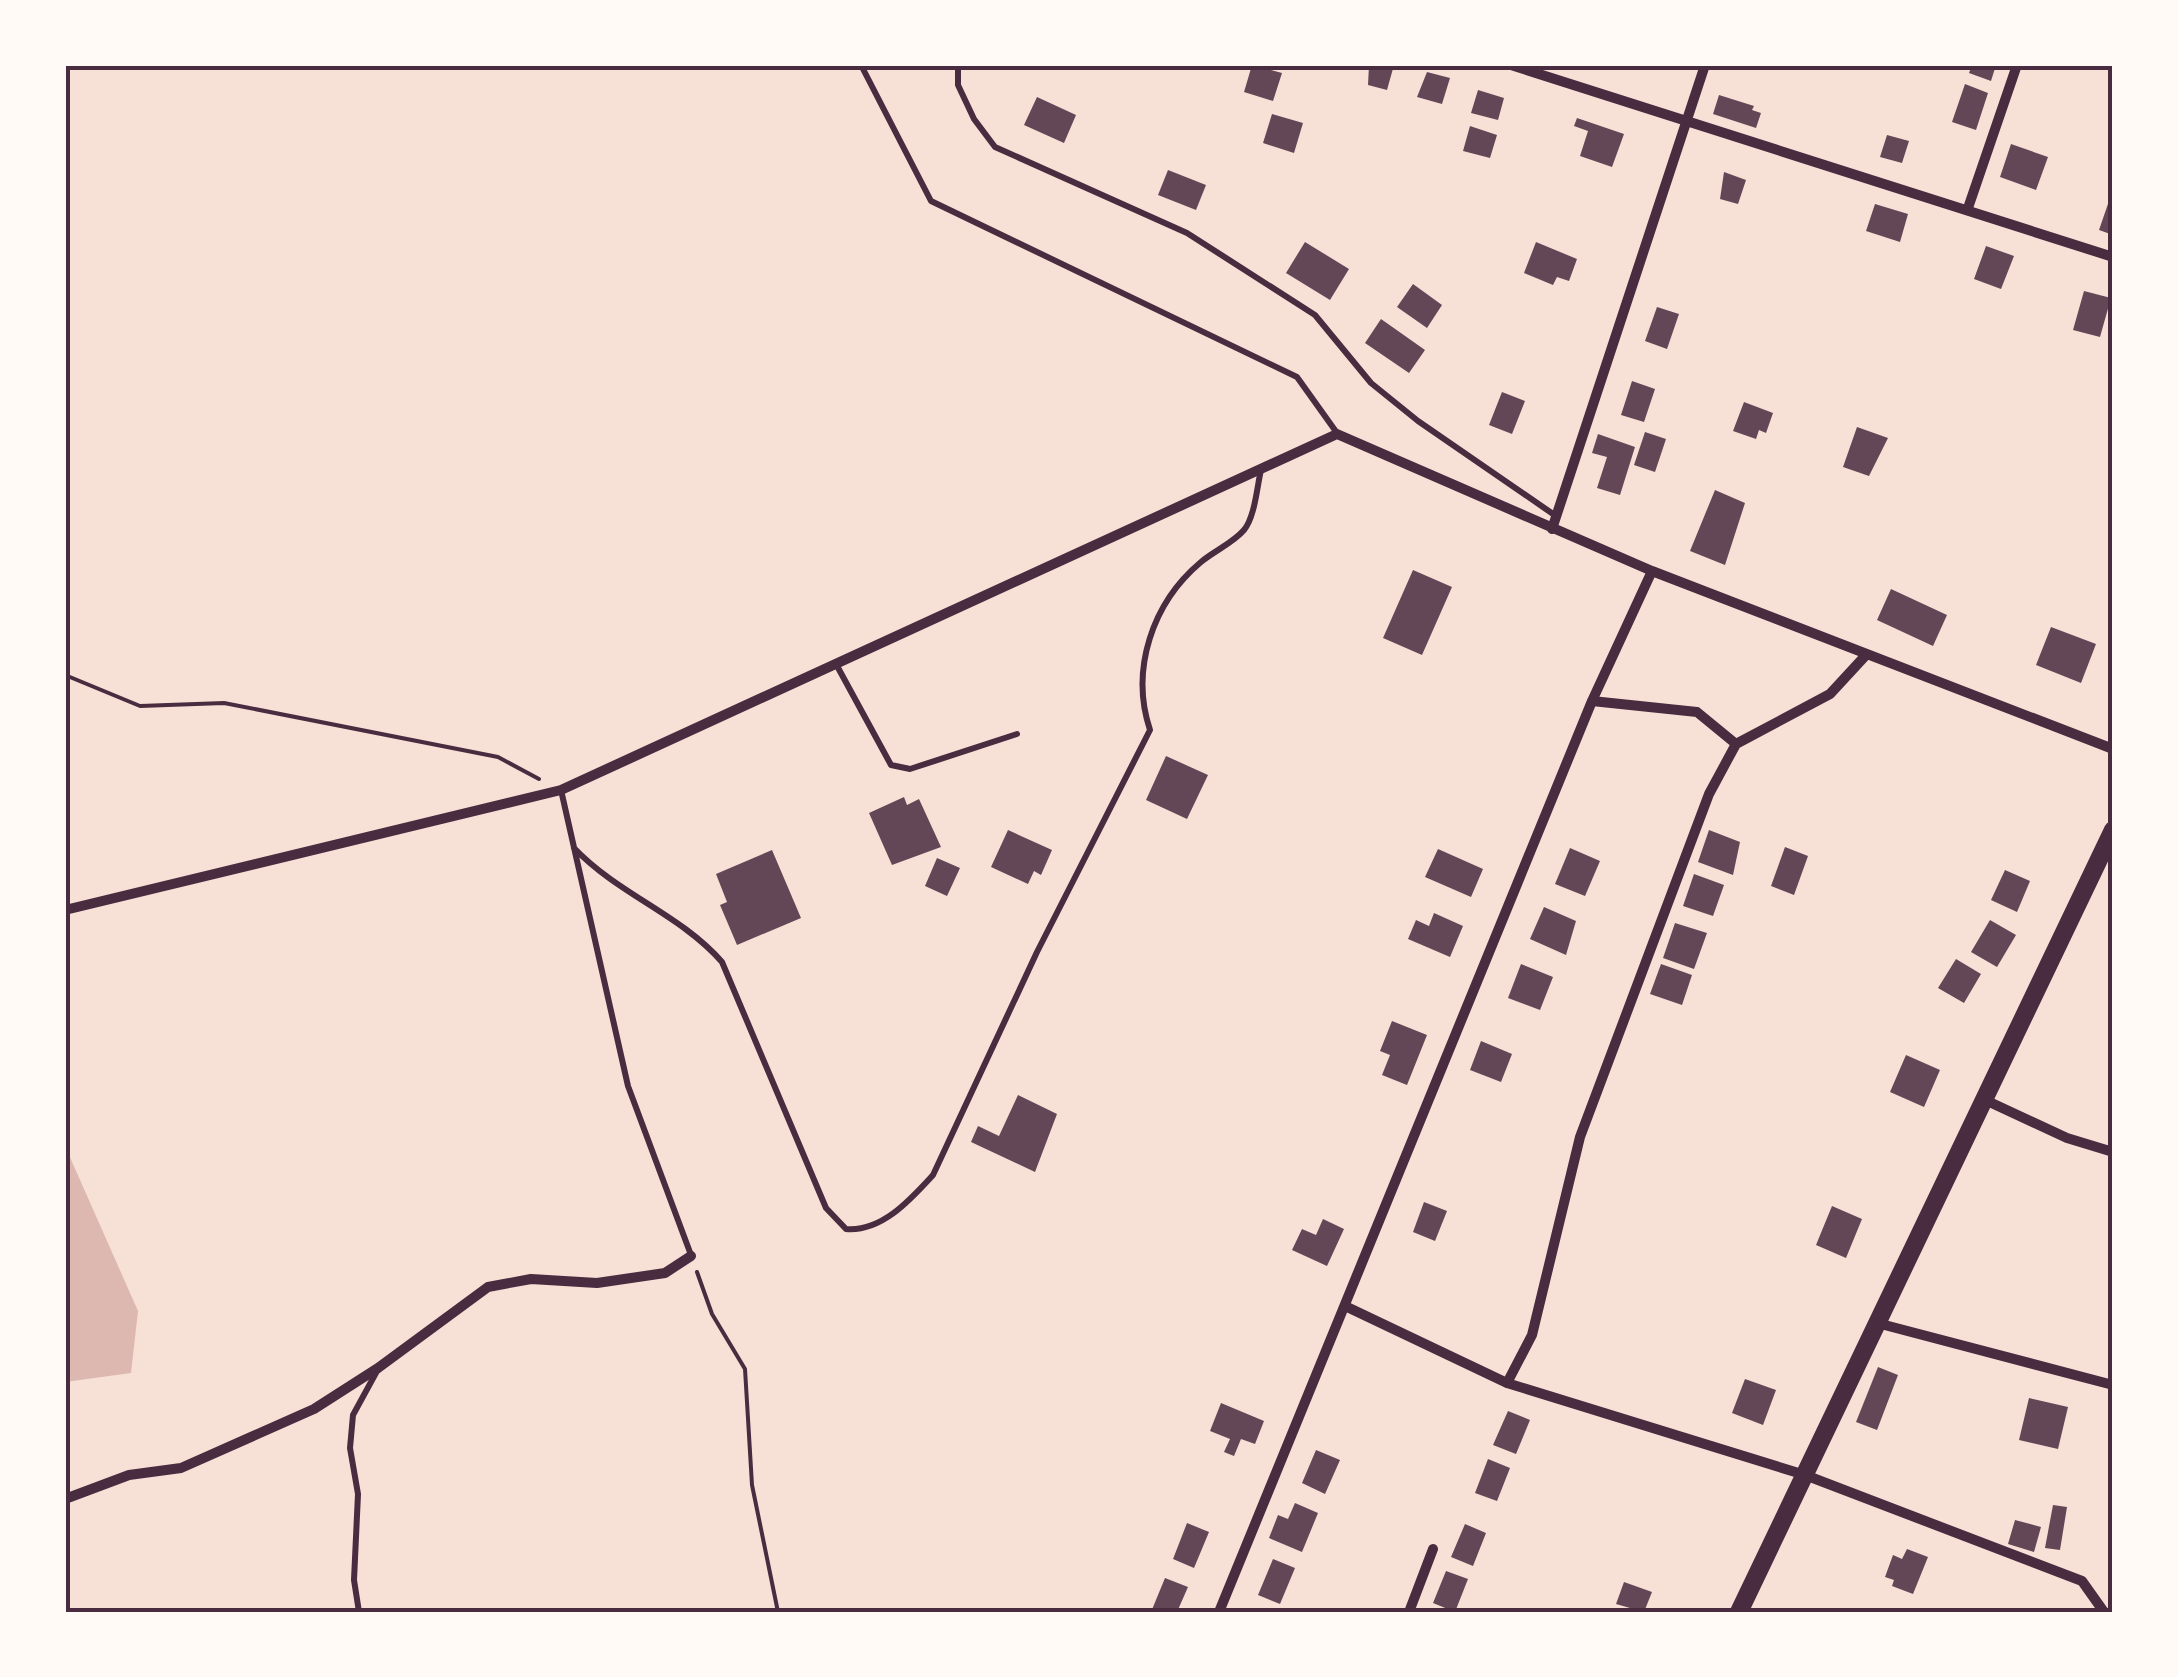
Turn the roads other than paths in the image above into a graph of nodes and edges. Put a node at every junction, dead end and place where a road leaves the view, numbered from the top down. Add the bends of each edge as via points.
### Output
1 (860, 65) edge
2 (958, 65) edge
3 (1511, 65) edge
4 (1704, 65) edge
5 (2017, 65) edge
6 (1687, 124) junction
7 (1968, 208) junction
8 (2113, 257) edge
9 (1337, 434) junction
10 (1262, 469) junction
11 (1556, 516) junction
12 (1552, 530) junction
13 (1652, 570) junction
14 (1866, 655) junction
15 (836, 664) junction
16 (1592, 701) junction
17 (1017, 734) dead end
18 (1736, 744) junction
19 (2113, 749) edge
20 (561, 790) junction
21 (2113, 830) edge
22 (574, 848) junction
23 (65, 910) edge
24 (1984, 1099) junction
25 (2113, 1152) edge
26 (691, 1256) joint
27 (1345, 1306) junction
28 (1877, 1323) junction
29 (378, 1368) junction
30 (1507, 1384) junction
31 (2113, 1385) edge
32 (1805, 1474) junction
33 (65, 1500) edge
34 (1434, 1550) dead end
35 (359, 1612) edge
36 (1219, 1612) edge
37 (1410, 1612) edge
38 (1739, 1612) edge
39 (2104, 1612) edge

1 - 9 lane via 930,201 1297,377
2 - 11 lane via 958,85 995,147 1186,233 1315,315 1371,383
3 - 6 street
4 - 6 street
5 - 7 street
6 - 7 street
6 - 11 street
7 - 8 street
9 - 10 street
9 - 12 street
10 - 15 street
10 - 22 lane via 1247,528 1198,564 1166,601 1144,654 1140,700 1150,730 933,1175 879,1221 846,1228 826,1208 722,962 704,940 602,877
11 - 12 street
12 - 13 street
13 - 14 street
13 - 16 street
14 - 18 street via 1830,694
14 - 19 street
15 - 17 lane via 891,765 910,769
15 - 20 street
16 - 18 street via 1697,712
16 - 27 street
18 - 30 street via 1709,794 1580,1136 1532,1335
20 - 22 lane
20 - 23 street
21 - 24 main road
22 - 26 lane via 628,1086
24 - 25 street
24 - 28 main road
26 - 29 street via 665,1272 631,1278 531,1279 488,1287
27 - 30 street
27 - 36 street
28 - 31 street
28 - 32 main road
29 - 33 street via 314,1408 181,1468 129,1475
29 - 35 lane via 353,1415
30 - 32 street
32 - 38 main road
32 - 39 street via 2082,1581
34 - 37 street

